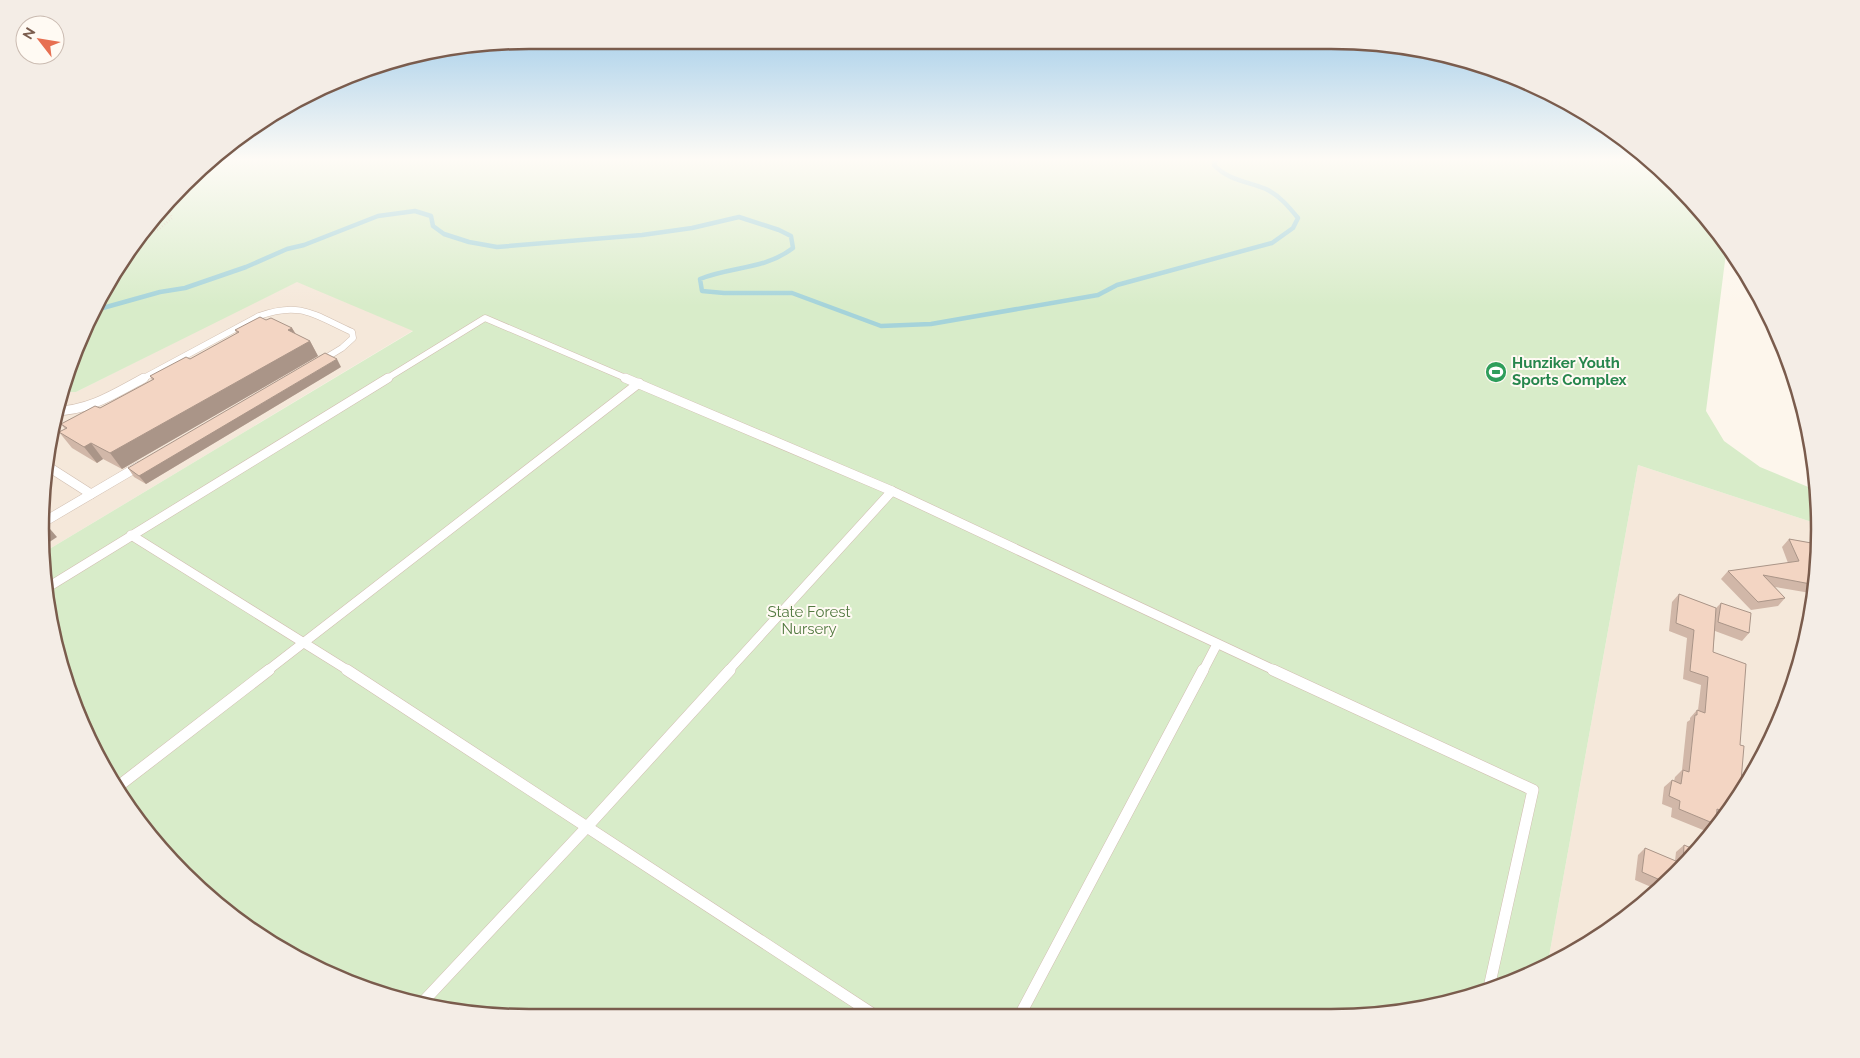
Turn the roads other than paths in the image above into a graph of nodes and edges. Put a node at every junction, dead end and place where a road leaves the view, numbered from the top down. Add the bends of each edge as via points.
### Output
1 (309, 368) edge
2 (639, 383) junction
3 (64, 411) edge
4 (150, 460) edge
5 (53, 470) edge
6 (892, 491) junction
7 (91, 494) junction
8 (49, 519) edge
9 (131, 535) junction
10 (52, 584) edge
11 (304, 642) junction
12 (1216, 644) junction
13 (122, 783) edge
14 (586, 828) junction
15 (1490, 982) edge
16 (427, 998) edge
17 (865, 1009) edge
18 (1023, 1009) edge

1 - 3 lane via 342,348 353,338 352,332 300,309 279,309 259,316 95,404
2 - 6 lane
2 - 9 lane via 485,318
2 - 11 lane
4 - 7 lane
5 - 7 lane
6 - 12 lane
6 - 14 lane
7 - 8 lane
9 - 10 lane
9 - 11 lane
11 - 13 lane
11 - 14 lane
12 - 15 lane via 1533,790
12 - 18 lane
14 - 16 lane
14 - 17 lane

